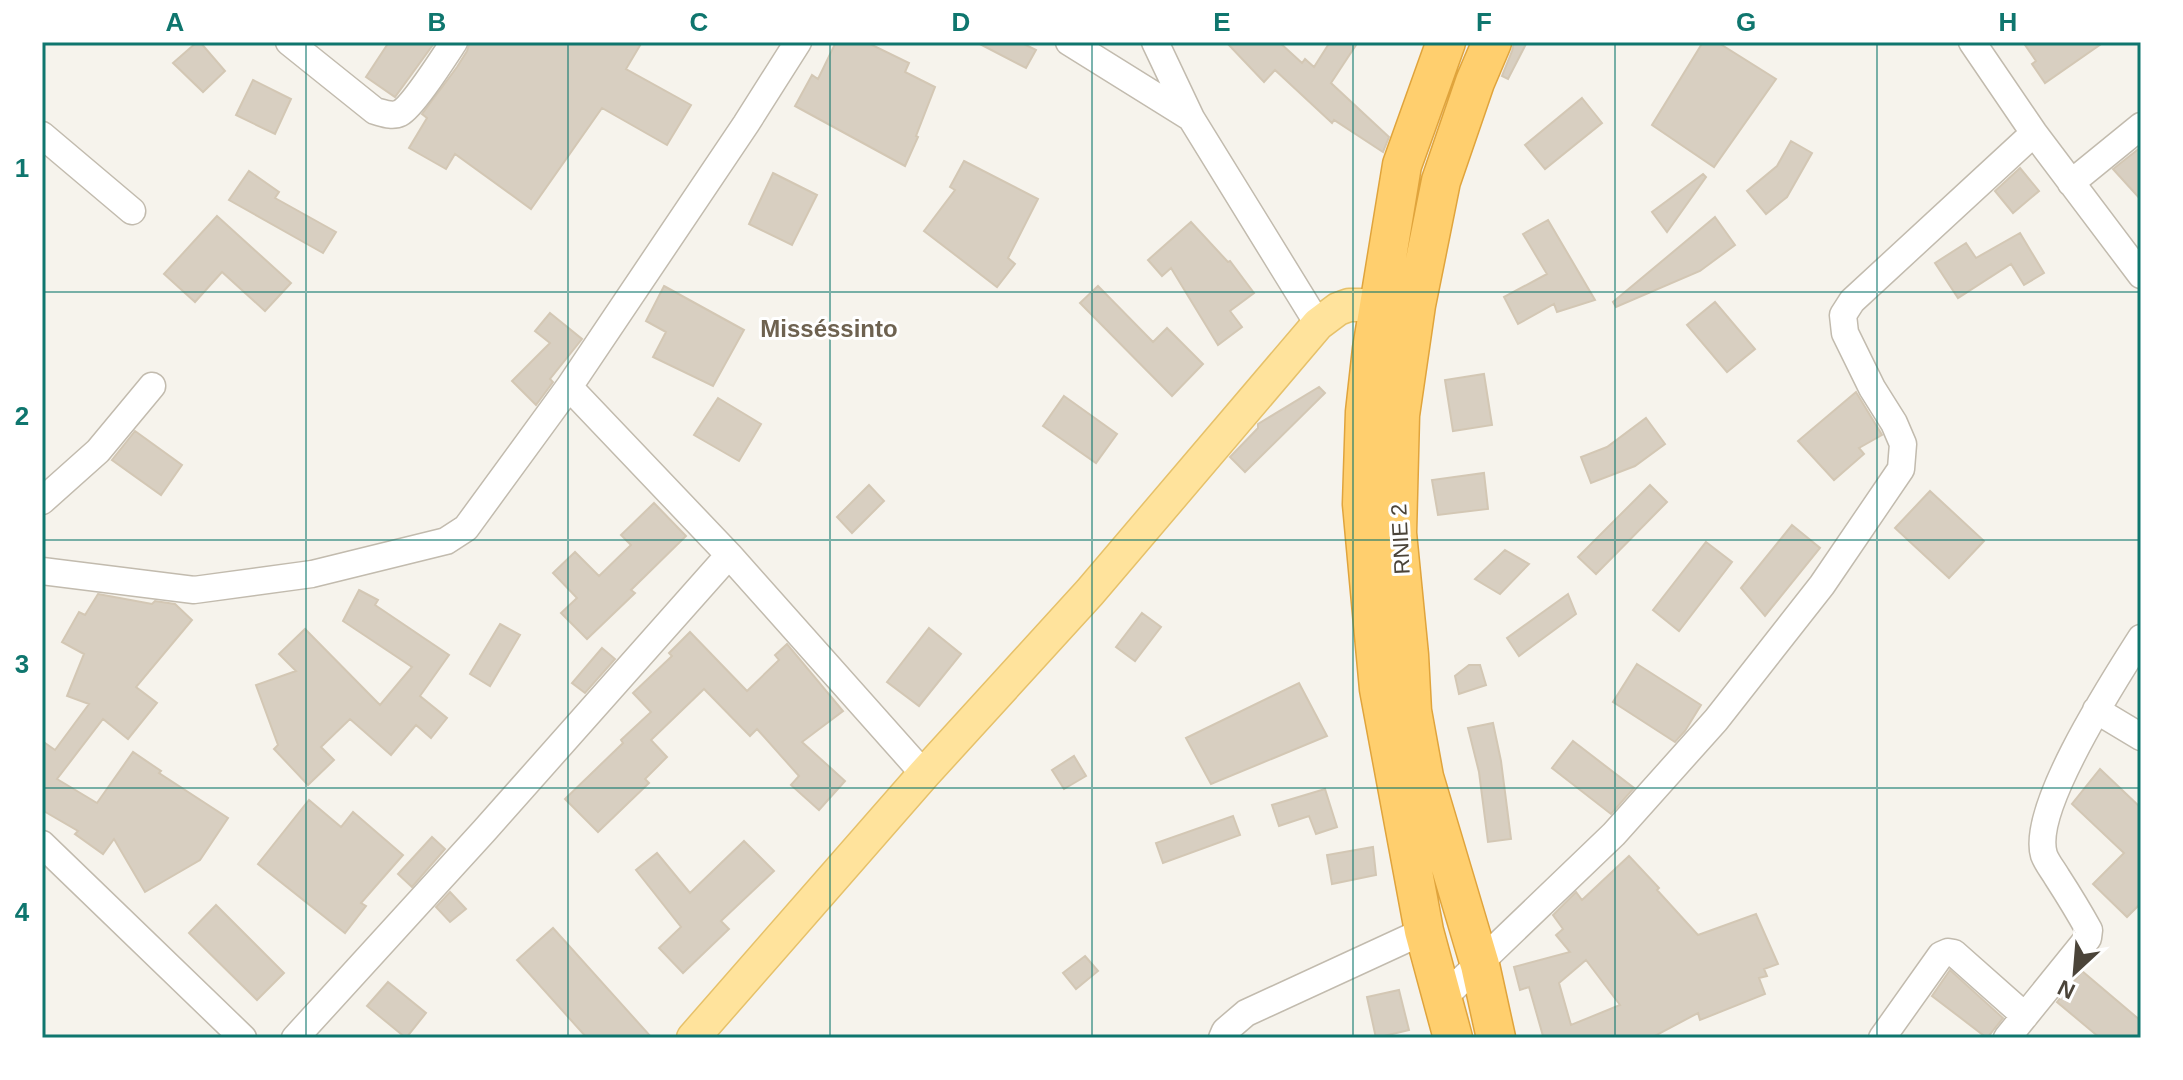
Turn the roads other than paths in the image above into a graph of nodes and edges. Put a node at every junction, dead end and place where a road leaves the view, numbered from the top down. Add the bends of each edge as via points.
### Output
1 (289, 42) edge
2 (454, 42) edge
3 (798, 42) edge
4 (1069, 42) edge
5 (1155, 42) edge
6 (1446, 42) edge
7 (1492, 42) edge
8 (1972, 42) edge
9 (1191, 118) junction
10 (2141, 126) edge
11 (2034, 133) junction
12 (42, 135) edge
13 (2071, 183) junction
14 (132, 211) dead end
15 (2141, 275) edge
16 (1398, 304) junction
17 (1318, 324) junction
18 (152, 386) dead end
19 (569, 387) junction
20 (42, 501) edge
21 (729, 555) junction
22 (42, 571) edge
23 (2141, 638) edge
24 (2096, 710) junction
25 (2141, 737) edge
26 (924, 774) junction
27 (42, 844) edge
28 (1424, 931) junction
29 (1480, 965) junction
30 (1442, 999) junction
31 (2025, 1016) junction
32 (243, 1038) edge
33 (295, 1038) edge
34 (693, 1038) edge
35 (1222, 1038) edge
36 (1453, 1038) edge
37 (1496, 1038) edge
38 (1882, 1038) edge
39 (2007, 1038) edge

1 - 2 street via 375,111 392,115 402,112 425,85
3 - 19 street
4 - 9 street
5 - 9 street
6 - 16 highway, RNIE 2 / RNIE 2 via 1402,165
7 - 16 highway, RNIE 2 / RNIE 2
8 - 11 street
9 - 17 street
10 - 13 street
11 - 13 street
11 - 29 street via 1843,315 1845,333 1903,444 1901,469 1822,585 1716,720 1614,834
12 - 14 street
13 - 15 street
16 - 17 main road via 1349,305
16 - 28 highway, RNIE 2 / RNIE 2 via 1365,412 1362,504 1379,689
16 - 29 highway, RNIE 2 / RNIE 2 via 1397,533 1412,711 1424,777
17 - 26 main road via 1090,592
18 - 20 street via 98,451
19 - 21 street
19 - 22 street via 466,528 446,541 312,574 194,590
21 - 26 street
21 - 33 street
23 - 24 street
24 - 25 street
24 - 31 street via 2070,759 2042,842 2045,858 2089,930 2088,938
26 - 34 main road
27 - 32 street
28 - 30 highway, RNIE 2 / RNIE 2
28 - 35 street via 1246,1013
29 - 30 street
29 - 37 highway, RNIE 2 / RNIE 2
30 - 36 highway, RNIE 2 / RNIE 2
31 - 38 street via 1948,952
31 - 39 street

